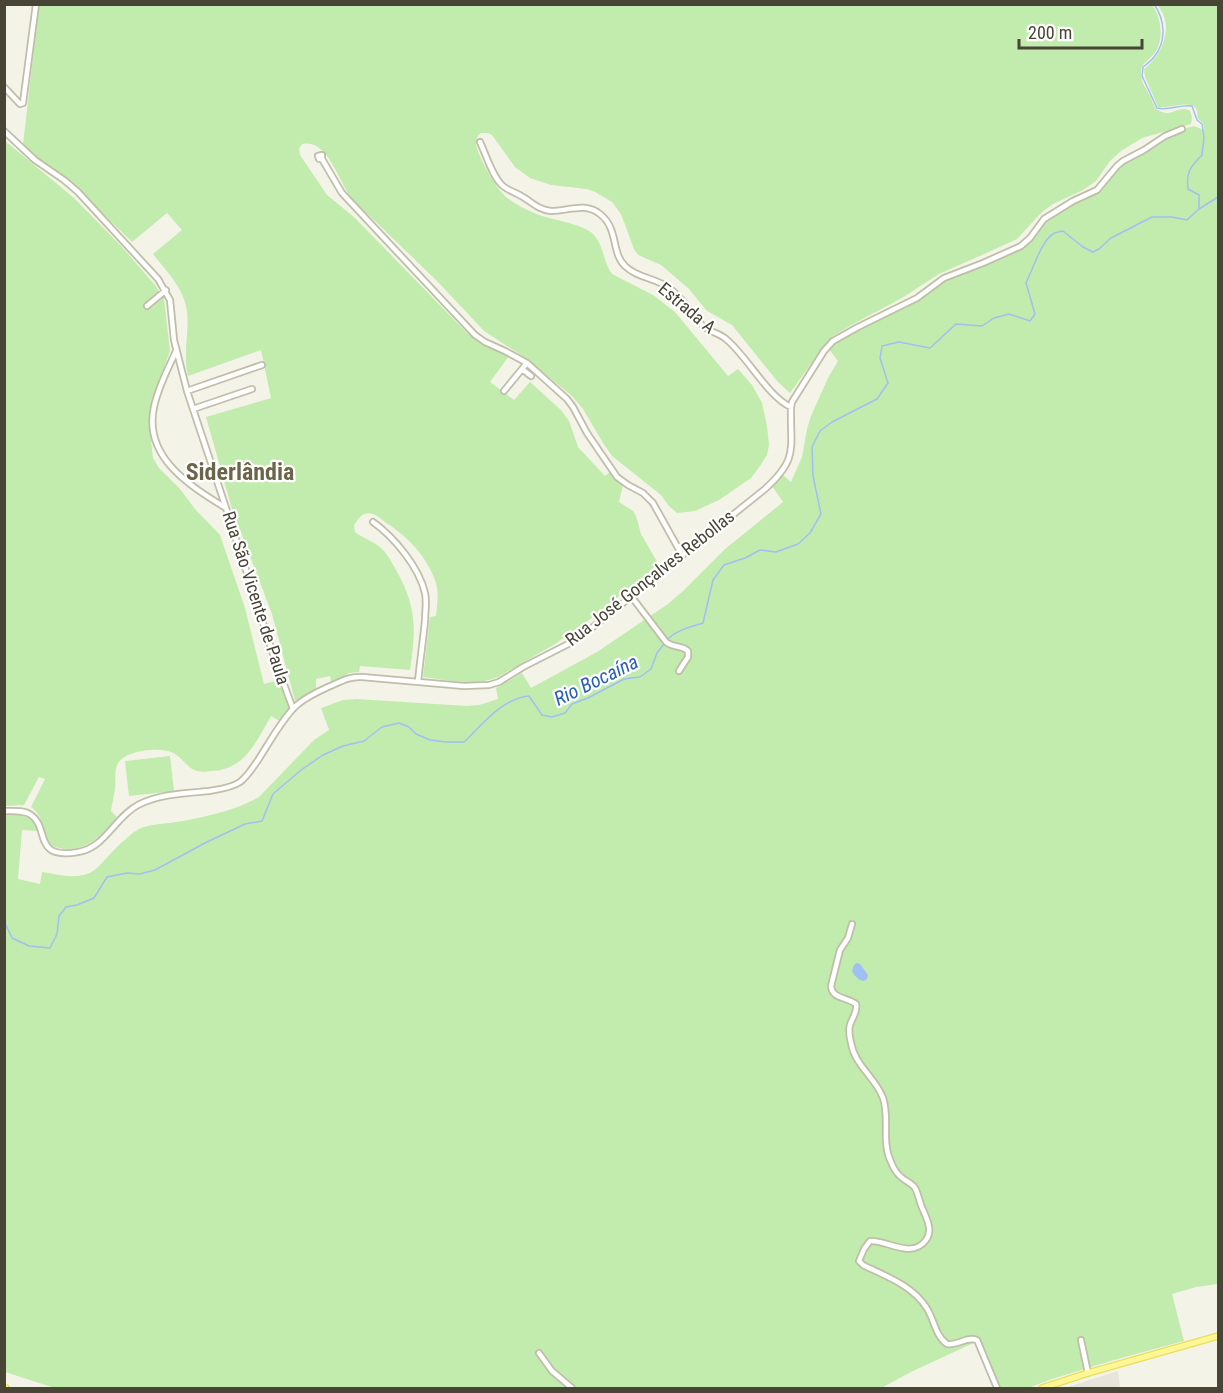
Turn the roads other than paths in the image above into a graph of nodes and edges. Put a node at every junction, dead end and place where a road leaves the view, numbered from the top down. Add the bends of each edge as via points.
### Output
1 (36, 4) edge
2 (4, 87) edge
3 (1182, 129) dead end
4 (4, 131) edge
5 (480, 142) dead end
6 (322, 159) dead end
7 (166, 290) junction
8 (147, 306) dead end
9 (176, 351) junction
10 (527, 363) junction
11 (262, 365) dead end
12 (522, 369) junction
13 (531, 376) dead end
14 (252, 389) dead end
15 (187, 391) junction
16 (504, 391) dead end
17 (791, 407) junction
18 (193, 409) junction
19 (226, 508) junction
20 (373, 522) dead end
21 (682, 555) junction
22 (631, 596) junction
23 (679, 671) dead end
24 (418, 682) junction
25 (293, 708) junction
26 (4, 811) edge
27 (852, 924) dead end
28 (1218, 1336) edge
29 (1081, 1340) dead end
30 (538, 1353) dead end
31 (1088, 1373) junction
32 (572, 1389) edge
33 (997, 1389) edge
34 (1042, 1389) edge

1 - 2 street via 21,105
3 - 17 street via 1117,165 1097,190 1044,219 1021,246 944,278 916,298 830,344
4 - 7 street via 78,192
5 - 17 street, Estrada A via 500,183 538,208 583,208 600,214 610,225 624,265 670,288 702,325 726,338 774,394
6 - 10 street via 342,193 476,335
7 - 8 street
7 - 9 street, Rua São Vicente de Paula
9 - 15 street, Rua São Vicente de Paula
9 - 19 street via 154,408 158,448 171,467
10 - 12 street
10 - 21 street via 567,399 617,477 648,496
11 - 15 street
12 - 13 street
12 - 16 street
14 - 18 street
15 - 18 street, Rua São Vicente de Paula
17 - 21 street, Rua José Gonçalves Rebollas via 792,449 783,470
18 - 19 street, Rua São Vicente de Paula
19 - 25 street, Rua São Vicente de Paula
20 - 24 street via 402,552 425,594
21 - 22 street, Rua José Gonçalves Rebollas
22 - 23 street via 670,646 688,651
22 - 24 street, Rua José Gonçalves Rebollas via 578,639 495,684
24 - 25 street, Rua José Gonçalves Rebollas via 350,677
25 - 26 street, Rua José Gonçalves Rebollas via 240,783 140,804 84,851 63,853 50,849 34,817
27 - 33 street via 838,955 831,990 856,1004 849,1029 851,1046 883,1098 890,1159 898,1174 915,1187 929,1231 926,1240 915,1247 897,1248 870,1241 859,1261 913,1292 947,1344 969,1338 977,1340
28 - 31 main road
29 - 31 street
30 - 32 street
31 - 34 main road

